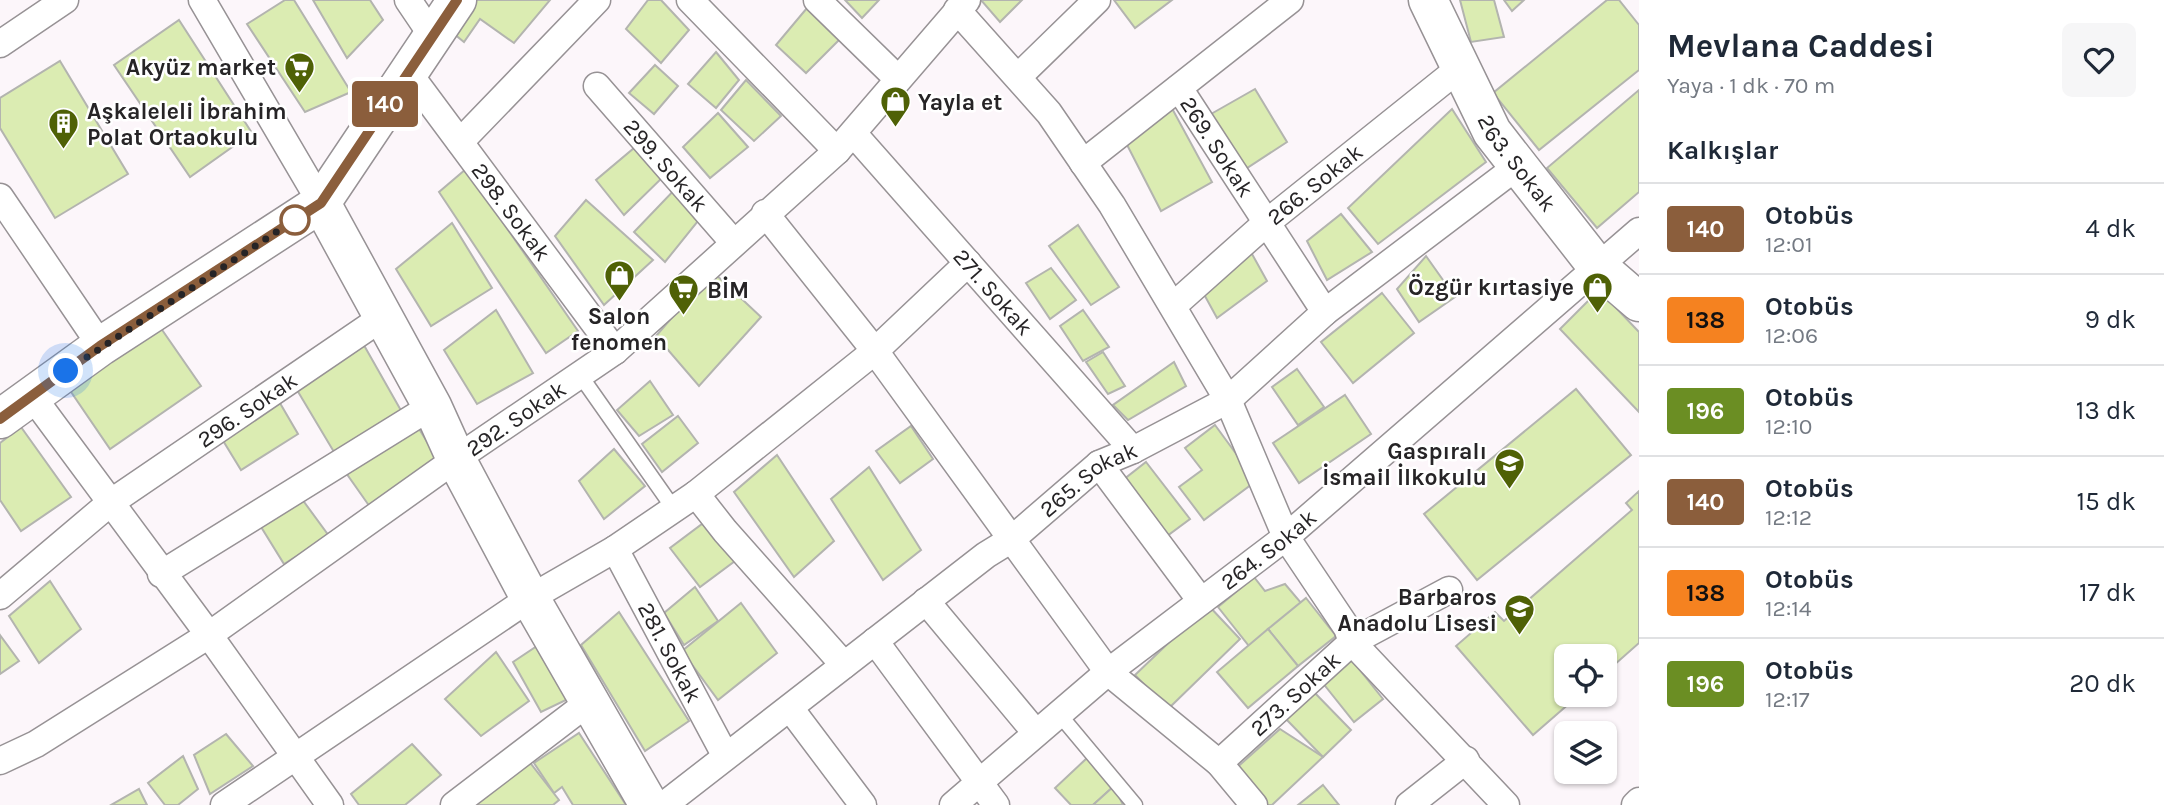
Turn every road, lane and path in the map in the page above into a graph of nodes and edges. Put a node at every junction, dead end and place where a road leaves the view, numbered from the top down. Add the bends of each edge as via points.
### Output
1 (65, 0) edge
2 (202, 0) edge
3 (408, 0) edge
4 (457, 0) edge
5 (597, 0) edge
6 (690, 0) edge
7 (817, 0) edge
8 (1097, 0) edge
9 (1290, 0) edge
10 (1428, 0) edge
11 (962, 5) edge
12 (433, 37) junction
13 (0, 44) edge
14 (1461, 66) junction
15 (407, 71) junction
16 (1019, 76) junction
17 (898, 79) junction
18 (597, 86) dead end
19 (1179, 88) junction
20 (460, 142) junction
21 (845, 142) junction
22 (1083, 163) junction
23 (1519, 165) junction
24 (0, 197) edge
25 (321, 203) junction
26 (765, 213) junction
27 (1265, 224) junction
28 (7, 226) edge
29 (1639, 231) edge
30 (734, 243) junction
31 (968, 263) junction
32 (1596, 265) junction
33 (1639, 302) edge
34 (1173, 306) junction
35 (1325, 313) junction
36 (383, 317) junction
37 (100, 346) junction
38 (615, 351) junction
39 (875, 351) junction
40 (580, 375) junction
41 (32, 396) junction
42 (1228, 400) junction
43 (432, 405) junction
44 (0, 419) edge
45 (1133, 450) junction
46 (456, 458) junction
47 (1099, 464) junction
48 (696, 494) junction
49 (110, 503) junction
50 (674, 509) junction
51 (1286, 537) junction
52 (1012, 539) junction
53 (615, 549) junction
54 (162, 574) junction
55 (1449, 590) dead end
56 (0, 596) edge
57 (530, 598) junction
58 (926, 601) junction
59 (1201, 601) junction
60 (209, 635) junction
61 (875, 641) junction
62 (1352, 642) junction
63 (844, 665) junction
64 (1108, 672) junction
65 (589, 702) junction
66 (790, 708) junction
67 (1059, 714) junction
68 (1036, 733) junction
69 (725, 755) junction
70 (297, 757) junction
71 (1466, 760) junction
72 (0, 761) edge
73 (1219, 763) junction
74 (979, 784) junction
75 (1639, 801) edge
76 (224, 805) edge
77 (330, 805) edge
78 (454, 805) edge
79 (649, 805) edge
80 (664, 805) edge
81 (863, 805) edge
82 (953, 805) edge
83 (996, 805) edge
84 (1135, 805) edge
85 (1254, 805) edge
86 (1409, 805) edge
87 (1506, 805) edge
88 (1635, 805) edge

1 - 13 street
2 - 25 street
3 - 12 street
4 - 12 street
5 - 20 street
6 - 21 street, 271. Sokak
7 - 17 street
8 - 16 street
9 - 19 street
10 - 14 street, 263. Sokak
11 - 16 street
11 - 17 street, 292. Sokak
12 - 15 street
14 - 23 street, 263. Sokak via 1492,132
14 - 27 street, 266. Sokak
15 - 20 street, 298. Sokak
15 - 25 street
16 - 22 street
17 - 21 street, 292. Sokak
18 - 30 street, 299. Sokak
19 - 22 street
19 - 27 street, 269. Sokak
20 - 38 street, 298. Sokak
21 - 26 street, 292. Sokak
21 - 31 street, 271. Sokak
22 - 34 street
23 - 32 street, 263. Sokak
23 - 35 street, 265. Sokak
24 - 28 street
25 - 36 street
25 - 37 street
26 - 30 street, 292. Sokak
26 - 39 street
27 - 34 street, 266. Sokak
27 - 35 street, 269. Sokak
28 - 37 street
29 - 32 street, 264. Sokak
30 - 38 street, 292. Sokak
31 - 39 street
31 - 45 street, 271. Sokak
32 - 33 street, 263. Sokak
32 - 51 street, 264. Sokak
34 - 42 street
35 - 42 street, 265. Sokak
36 - 43 street
36 - 49 street, 296. Sokak
37 - 41 street
38 - 40 street, 292. Sokak
39 - 48 street
39 - 52 street
40 - 46 street, 292. Sokak
40 - 50 lane
41 - 44 street
41 - 49 street
42 - 45 street, 265. Sokak
42 - 51 street
43 - 46 street
43 - 54 street
45 - 47 street, 265. Sokak
46 - 57 street
46 - 60 street, 292. Sokak
47 - 52 street, 265. Sokak
47 - 59 street
48 - 50 street
48 - 63 street
49 - 54 street
49 - 56 street, 296. Sokak
50 - 53 street
51 - 59 street, 264. Sokak
51 - 62 street
52 - 58 street, 265. Sokak
52 - 64 street
53 - 57 street
53 - 69 street, 281. Sokak
54 - 60 street
55 - 62 street, 273. Sokak
57 - 65 street
57 - 70 street
58 - 61 street, 265. Sokak
58 - 68 street
59 - 64 street, 264. Sokak
60 - 70 street
60 - 72 street, 292. Sokak via 36,744
61 - 63 street, 265. Sokak
61 - 74 street
62 - 71 street
62 - 73 street, 273. Sokak
63 - 66 street, 265. Sokak
64 - 67 street, 264. Sokak
64 - 73 street
65 - 78 street
65 - 79 street
66 - 69 street, 265. Sokak
66 - 81 street
67 - 68 street, 264. Sokak
67 - 84 lane
68 - 74 street, 264. Sokak
69 - 80 street, 265. Sokak
70 - 76 street
70 - 77 street
71 - 86 street
71 - 87 street
73 - 85 street
74 - 82 street, 264. Sokak
74 - 83 street
75 - 88 street

